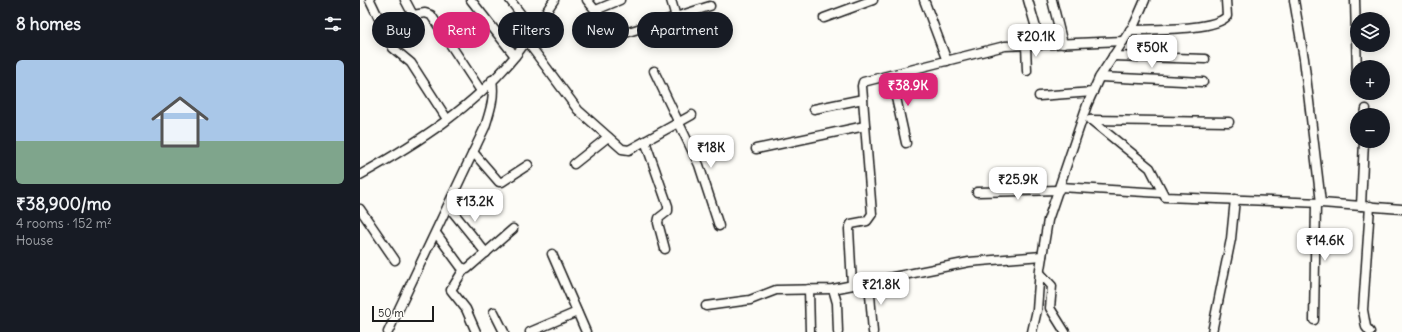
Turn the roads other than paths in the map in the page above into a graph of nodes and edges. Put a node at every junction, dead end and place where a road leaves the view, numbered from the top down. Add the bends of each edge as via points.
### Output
1 (370, 0) edge
2 (404, 0) edge
3 (471, 0) edge
4 (510, 0) edge
5 (554, 0) edge
6 (587, 0) edge
7 (620, 0) edge
8 (671, 0) edge
9 (873, 0) edge
10 (924, 0) edge
11 (1028, 0) edge
12 (1052, 0) edge
13 (1144, 0) edge
14 (1226, 0) edge
15 (1294, 0) edge
16 (1355, 0) edge
17 (710, 6) dead end
18 (596, 10) junction
19 (519, 12) edge
20 (546, 12) edge
21 (675, 12) edge
22 (691, 12) edge
23 (824, 18) dead end
24 (637, 29) edge
25 (1130, 30) junction
26 (1123, 41) junction
27 (1063, 44) junction
28 (1026, 45) junction
29 (1041, 45) junction
30 (520, 48) edge
31 (532, 48) edge
32 (515, 56) junction
33 (1113, 56) junction
34 (1205, 59) dead end
35 (947, 60) junction
36 (1357, 60) edge
37 (654, 70) dead end
38 (1027, 71) dead end
39 (891, 75) junction
40 (1100, 77) junction
41 (492, 80) junction
42 (1203, 82) dead end
43 (481, 91) junction
44 (1093, 92) junction
45 (1039, 96) dead end
46 (863, 99) junction
47 (814, 109) dead end
48 (692, 115) dead end
49 (447, 119) junction
50 (1087, 119) junction
51 (679, 122) junction
52 (1229, 122) dead end
53 (865, 126) junction
54 (608, 137) junction
55 (645, 141) junction
56 (906, 143) dead end
57 (1364, 148) edge
58 (756, 149) dead end
59 (473, 152) junction
60 (574, 164) dead end
61 (528, 165) dead end
62 (360, 175) edge
63 (1060, 189) junction
64 (977, 192) dead end
65 (1162, 193) junction
66 (1235, 199) junction
67 (1319, 203) junction
68 (448, 206) junction
69 (1361, 206) junction
70 (1370, 206) junction
71 (1402, 208) edge
72 (360, 209) edge
73 (719, 226) dead end
74 (513, 229) dead end
75 (436, 233) junction
76 (665, 249) dead end
77 (486, 253) junction
78 (552, 254) dead end
79 (1042, 256) junction
80 (395, 260) dead end
81 (464, 269) junction
82 (1040, 273) junction
83 (869, 282) junction
84 (852, 285) junction
85 (833, 289) junction
86 (809, 290) junction
87 (706, 306) dead end
88 (494, 312) dead end
89 (577, 312) junction
90 (1314, 320) dead end
91 (389, 331) edge
92 (476, 332) edge
93 (504, 332) edge
94 (530, 332) edge
95 (586, 332) edge
96 (810, 332) edge
97 (838, 332) edge
98 (873, 332) edge
99 (1032, 332) edge
100 (1065, 332) edge
101 (1212, 332) edge
102 (1370, 332) edge

1 - 49 street via 393,48 411,63
2 - 43 street via 413,15 431,15
3 - 32 street
4 - 19 street
5 - 20 street
6 - 18 street
7 - 18 street
8 - 21 street
9 - 23 street
10 - 35 street
11 - 29 street
12 - 27 street
13 - 25 street
14 - 25 street via 1228,16 1219,23 1194,27
15 - 67 street via 1304,59
16 - 36 street
17 - 22 street
18 - 24 street via 618,35
25 - 26 street
26 - 27 street
26 - 33 street
27 - 29 street
28 - 29 street
28 - 35 street via 1005,46
28 - 38 street
30 - 32 street
31 - 54 street via 573,104
32 - 41 street
33 - 34 street
33 - 40 street
35 - 39 street
37 - 51 street
39 - 46 street via 863,82
39 - 56 street
40 - 42 street
40 - 44 street
41 - 43 street
41 - 59 street via 492,104 485,128
43 - 49 street
44 - 45 street
44 - 50 street
46 - 47 street
46 - 53 street
48 - 51 street
49 - 62 street via 412,146
50 - 52 street
50 - 63 street
50 - 65 street via 1150,168
51 - 55 street
51 - 73 street via 703,174
53 - 58 street
53 - 84 street via 872,214 867,221 852,224 849,229
54 - 55 street via 625,151
54 - 60 street
55 - 76 street via 669,208 658,223
57 - 69 street
59 - 61 street via 499,182
59 - 68 street
63 - 64 street
63 - 65 street
63 - 79 street via 1048,220
65 - 66 street via 1165,197
66 - 67 street
66 - 101 street via 1230,246
67 - 69 street
67 - 90 street
68 - 75 street
68 - 77 street
69 - 70 street
70 - 71 street
70 - 102 street via 1363,310 1366,327
72 - 80 street
74 - 77 street
75 - 81 street
75 - 91 street
77 - 81 street
78 - 89 street
79 - 82 street
79 - 83 street via 972,262
81 - 92 street via 451,290 466,309
82 - 99 street
82 - 100 street via 1052,286 1050,308
83 - 84 street
83 - 98 street
84 - 85 street
85 - 86 street
85 - 97 street
86 - 87 street via 776,290 750,300
86 - 96 street
88 - 93 street
89 - 94 street
89 - 95 street

